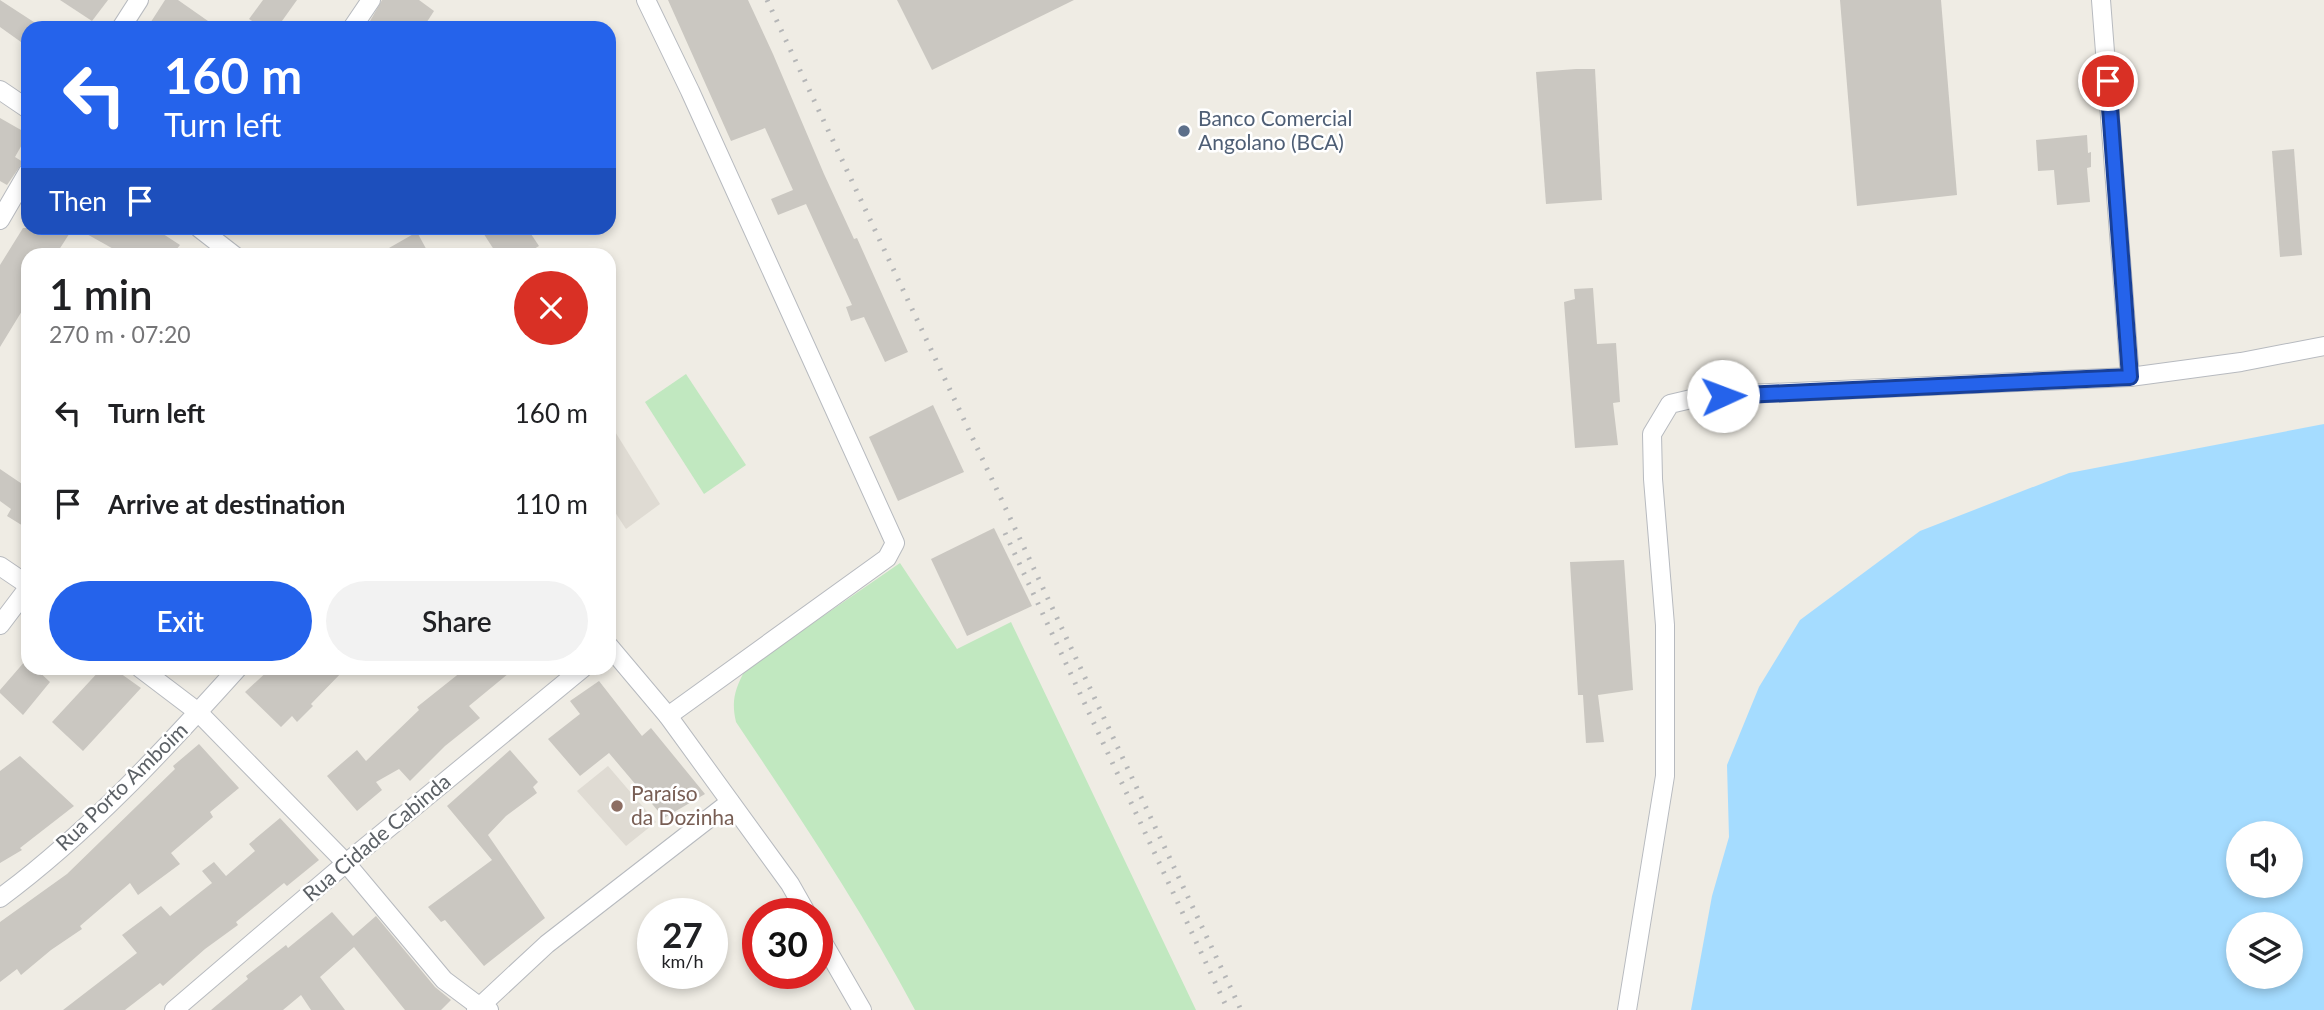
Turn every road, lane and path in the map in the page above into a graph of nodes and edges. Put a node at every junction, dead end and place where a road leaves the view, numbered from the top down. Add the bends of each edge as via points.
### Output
1 (139, 0) edge
2 (372, 0) edge
3 (646, 0) edge
4 (2101, 0) edge
5 (126, 21) edge
6 (357, 21) edge
7 (0, 90) edge
8 (21, 104) edge
9 (21, 184) edge
10 (0, 219) edge
11 (212, 235) edge
12 (226, 248) edge
13 (2324, 346) edge
14 (2130, 377) junction
15 (0, 566) edge
16 (21, 582) edge
17 (21, 596) edge
18 (0, 625) edge
19 (616, 655) edge
20 (149, 675) edge
21 (232, 675) edge
22 (574, 675) edge
23 (198, 712) junction
24 (668, 716) junction
25 (730, 802) junction
26 (346, 863) junction
27 (0, 898) edge
28 (798, 898) edge
29 (833, 960) edge
30 (482, 1009) edge
31 (174, 1010) edge
32 (862, 1010) edge
33 (1627, 1010) edge

1 - 5 street
2 - 6 street
3 - 24 street via 895,543 887,558
4 - 14 street
7 - 8 street
9 - 10 street
11 - 12 street
13 - 14 street
14 - 33 street via 1704,396 1670,404 1652,434 1665,625 1665,776
15 - 16 street
17 - 18 street
19 - 24 street
20 - 23 street
21 - 23 street, Rua Porto Amboim
22 - 26 street, Rua Cidade Cabinda
23 - 26 street
23 - 27 street, Rua Porto Amboim via 104,808
24 - 25 street
25 - 28 street
25 - 30 street via 547,944
26 - 30 street via 444,979
26 - 31 street, Rua Cidade Cabinda
29 - 32 street

